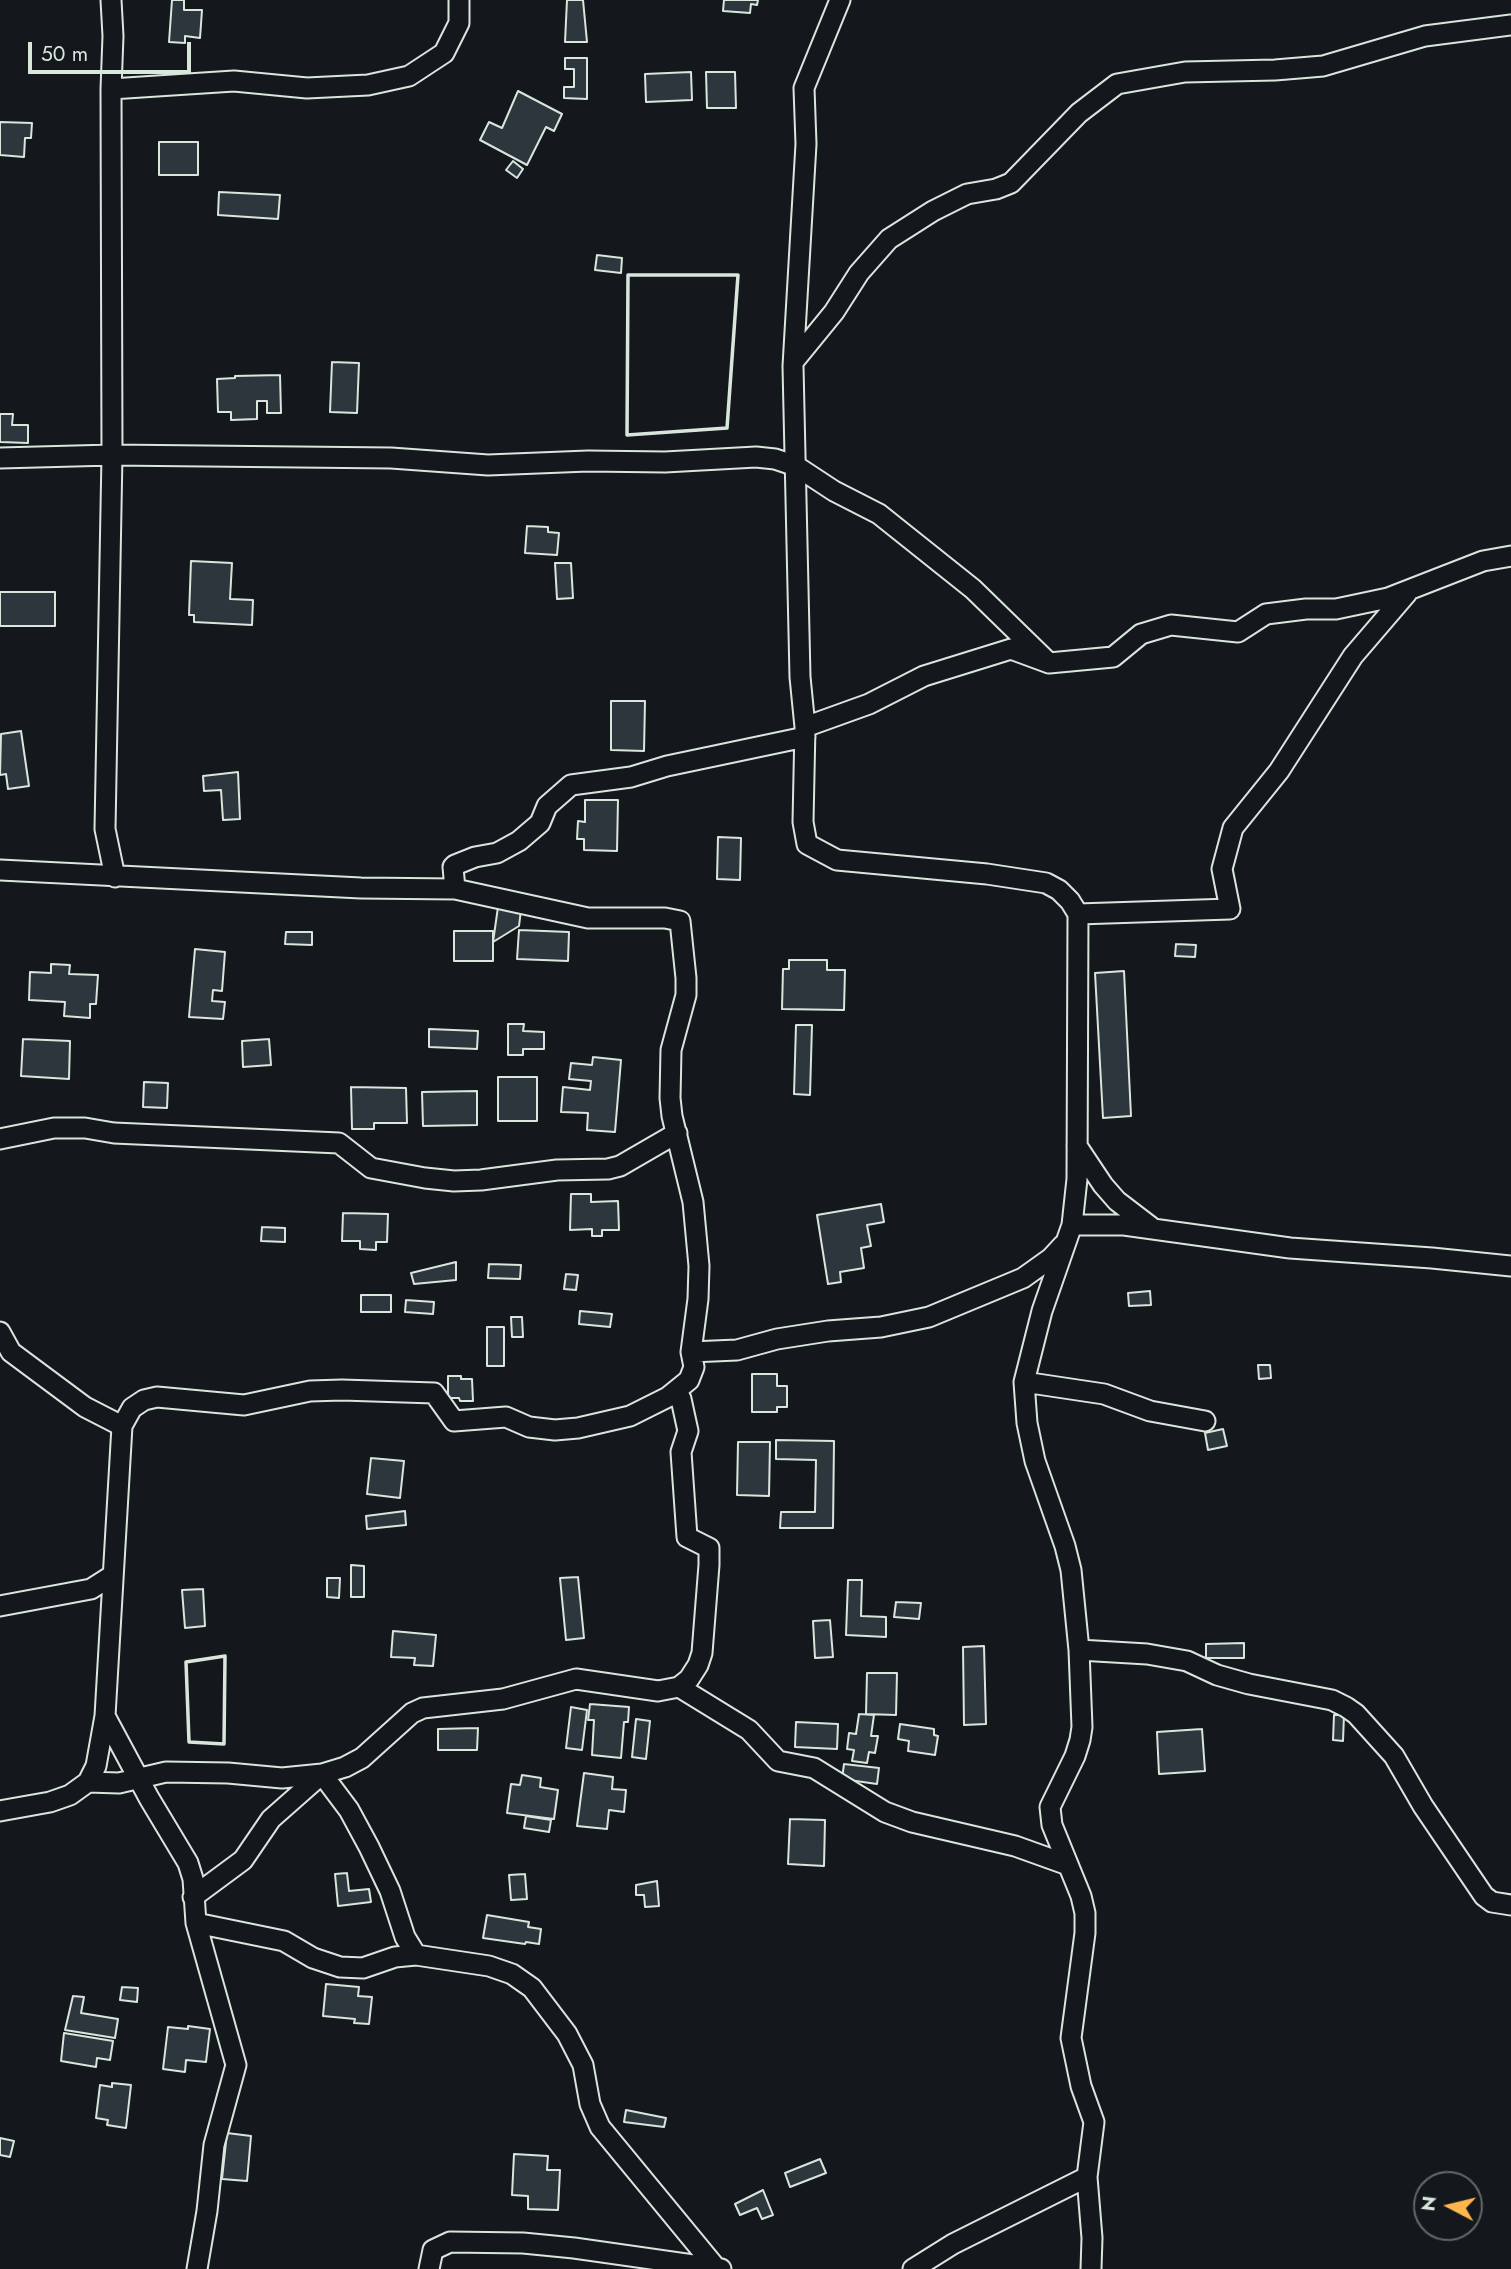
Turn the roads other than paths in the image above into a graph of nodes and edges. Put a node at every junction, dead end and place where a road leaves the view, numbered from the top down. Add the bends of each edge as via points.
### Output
1 (111, 0) edge
2 (459, 0) edge
3 (840, 0) edge
4 (1511, 24) edge
5 (111, 89) junction
6 (794, 361) junction
7 (112, 455) junction
8 (0, 458) edge
9 (796, 466) junction
10 (1511, 556) edge
11 (1411, 589) junction
12 (1049, 663) junction
13 (805, 732) junction
14 (0, 870) edge
15 (116, 877) junction
16 (455, 889) junction
17 (1078, 914) junction
18 (677, 1133) junction
19 (0, 1139) edge
20 (1077, 1146) junction
21 (1154, 1230) junction
22 (1069, 1233) junction
23 (1511, 1266) edge
24 (0, 1332) edge
25 (691, 1352) junction
26 (1024, 1382) junction
27 (677, 1391) junction
28 (1205, 1420) dead end
29 (122, 1426) junction
30 (113, 1575) junction
31 (0, 1606) edge
32 (1079, 1650) junction
33 (679, 1687) junction
34 (105, 1716) junction
35 (322, 1774) junction
36 (139, 1777) junction
37 (88, 1782) junction
38 (0, 1811) edge
39 (1068, 1865) junction
40 (193, 1897) junction
41 (1511, 1905) edge
42 (195, 1923) junction
43 (416, 1955) junction
44 (1087, 2177) junction
45 (197, 2269) edge
46 (429, 2269) edge
47 (716, 2269) edge
48 (729, 2269) edge
49 (913, 2269) edge
50 (1091, 2269) edge

1 - 5 street
2 - 5 street via 459,23 443,53 409,76 368,85 307,88 234,81
3 - 6 street via 804,88 806,144
4 - 6 street via 1426,36 1323,66 1185,72 1117,85 1079,113 1010,183 967,194 889,239
5 - 7 street
6 - 9 street
7 - 8 street
7 - 9 street via 391,458 488,465 756,457
7 - 15 street via 105,829
9 - 12 street via 879,514 973,589
9 - 13 street
10 - 11 street via 1483,561
11 - 12 street via 1336,608 1266,614 1238,632 1171,625 1141,634 1113,657
11 - 17 street via 1353,656 1279,771 1233,828 1222,869 1230,909
12 - 13 street via 1011,649 924,676
13 - 16 street via 631,777 571,785 519,841 455,865
13 - 17 street via 803,822 807,844 816,850 838,860 1046,883 1059,890
14 - 15 street
15 - 16 street
16 - 18 street via 588,918 680,921 686,995 671,1050 669,1081
17 - 20 street
18 - 19 street via 608,1169 454,1181 370,1168 339,1143 85,1128 54,1128
18 - 25 street via 693,1202 699,1266
20 - 21 street via 1117,1201
20 - 22 street
21 - 22 street via 1124,1225
21 - 23 street via 1290,1248
22 - 25 street via 1051,1258 1023,1278 929,1317 777,1339 737,1350
22 - 26 street
24 - 29 street via 11,1352 85,1407
25 - 27 street via 694,1367
26 - 28 street via 1104,1394 1150,1410
26 - 32 street via 1035,1461 1071,1570
27 - 29 street via 630,1416 555,1430 528,1427 506,1417 454,1421 434,1393 342,1390 310,1391 244,1405 156,1398 132,1408
27 - 33 street via 688,1431 681,1452 687,1536 709,1548 702,1653 689,1679
29 - 30 street
30 - 31 street via 91,1589
30 - 34 street
32 - 39 street via 1080,1740 1050,1807
32 - 41 street via 1187,1661 1217,1675 1346,1707 1394,1756 1484,1896
33 - 35 street via 658,1691 576,1679 503,1699 423,1708 362,1758
33 - 39 street via 749,1730 778,1761 814,1768 885,1812
34 - 36 street
34 - 37 street via 96,1766
35 - 36 street via 282,1778 166,1772
35 - 40 street via 271,1819 243,1860
35 - 43 street via 369,1847
36 - 37 street via 119,1783
36 - 40 street via 188,1863
37 - 38 street via 50,1802
39 - 44 street via 1085,1913 1072,2038 1094,2122
40 - 42 street
42 - 43 street via 284,1941 340,1967 363,1968
42 - 45 street via 236,2065 214,2145
43 - 47 street via 501,1969 532,1988 557,2018 583,2065 590,2104 600,2127
44 - 49 street
44 - 50 street
46 - 47 street via 433,2250 450,2242 574,2248
47 - 48 street

